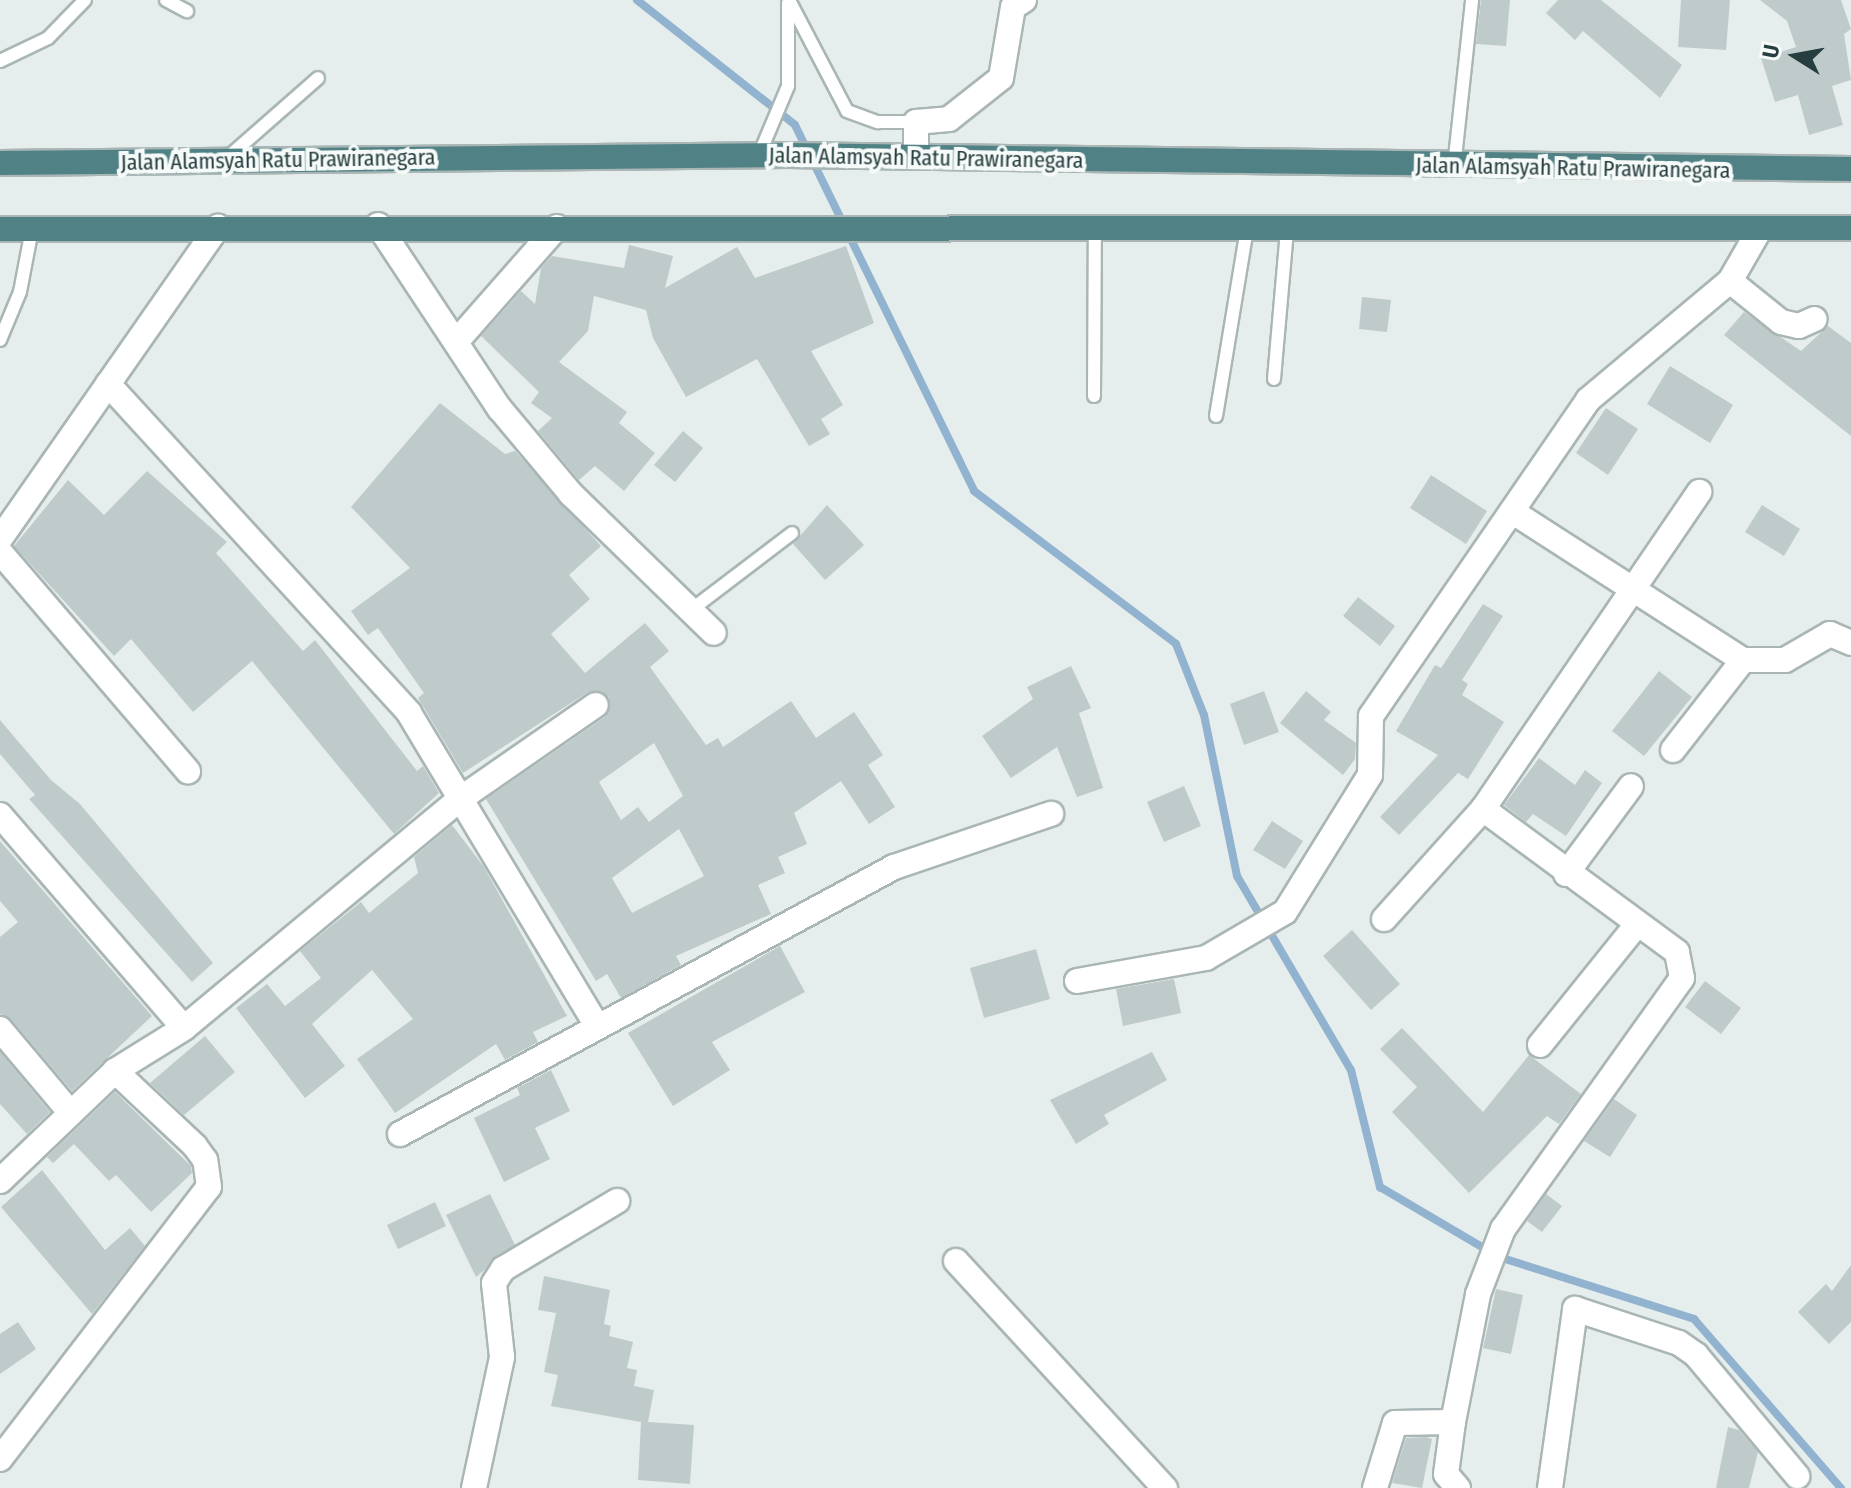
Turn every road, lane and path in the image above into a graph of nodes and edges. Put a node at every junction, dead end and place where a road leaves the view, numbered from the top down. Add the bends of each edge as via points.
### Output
1 (85, 0) edge
2 (166, 0) edge
3 (789, 0) edge
4 (1472, 0) edge
5 (1015, 2) edge
6 (187, 11) dead end
7 (0, 61) edge
8 (318, 78) dead end
9 (916, 122) junction
10 (759, 155) junction
11 (916, 157) junction
12 (224, 160) junction
13 (0, 163) edge
14 (1454, 167) junction
15 (1851, 169) edge
16 (378, 225) junction
17 (218, 226) junction
18 (557, 227) junction
19 (1851, 228) edge
20 (0, 229) edge
21 (32, 229) junction
22 (1247, 229) junction
23 (1760, 229) junction
24 (1095, 230) junction
25 (1287, 230) junction
26 (1730, 281) junction
27 (1815, 319) dead end
28 (0, 340) edge
29 (456, 342) junction
30 (1274, 379) dead end
31 (108, 384) junction
32 (1094, 396) dead end
33 (1216, 416) dead end
34 (1699, 492) dead end
35 (1513, 512) junction
36 (792, 533) dead end
37 (0, 539) edge
38 (0, 552) edge
39 (1632, 588) junction
40 (691, 610) junction
41 (714, 633) dead end
42 (1851, 643) edge
43 (1743, 660) junction
44 (596, 705) dead end
45 (1673, 750) dead end
46 (188, 771) dead end
47 (1631, 786) dead end
48 (460, 799) junction
49 (1483, 809) junction
50 (1051, 814) dead end
51 (0, 815) edge
52 (1566, 874) junction
53 (1384, 919) dead end
54 (1638, 923) junction
55 (1077, 981) dead end
56 (598, 1027) junction
57 (184, 1028) junction
58 (0, 1029) edge
59 (1540, 1045) dead end
60 (115, 1071) junction
61 (70, 1112) junction
62 (400, 1134) dead end
63 (0, 1181) edge
64 (617, 1201) dead end
65 (956, 1261) dead end
66 (1453, 1422) junction
67 (0, 1459) edge
68 (1797, 1476) dead end
69 (474, 1488) edge
70 (1165, 1488) edge
71 (1375, 1488) edge
72 (1458, 1488) edge
73 (1550, 1488) edge

1 - 7 lane via 48,38
2 - 6 lane
3 - 9 lane via 847,111 878,122
3 - 10 lane via 783,103
4 - 14 lane
5 - 9 street via 1001,78 974,106 949,119
8 - 12 lane
9 - 11 street
10 - 11 highway, Jalan Alamsyah Ratu Prawiranegara
10 - 12 highway, Jalan Alamsyah Ratu Prawiranegara
11 - 14 highway, Jalan Alamsyah Ratu Prawiranegara
12 - 13 highway, Jalan Alamsyah Ratu Prawiranegara
14 - 15 highway, Jalan Alamsyah Ratu Prawiranegara
16 - 17 highway
16 - 18 highway
16 - 29 street
17 - 21 highway
17 - 31 street
18 - 24 highway
18 - 29 street
19 - 23 highway
20 - 21 highway
21 - 28 lane via 20,292
22 - 24 highway
22 - 25 highway
22 - 33 lane
23 - 25 highway
23 - 26 street
24 - 32 lane
25 - 30 lane
26 - 27 street via 1781,322 1799,326
26 - 35 street via 1588,400
29 - 40 street via 500,409 571,494
31 - 37 street
31 - 48 street via 409,713
34 - 39 street
35 - 39 street
35 - 55 street via 1371,716 1370,775 1285,912 1206,958
36 - 40 lane
38 - 46 street
39 - 43 street
39 - 49 street
40 - 41 street
42 - 43 street via 1830,634 1785,660
43 - 45 street
44 - 48 street
47 - 52 street
48 - 56 street
48 - 57 street
49 - 52 street
49 - 53 street
50 - 56 street via 894,867
51 - 57 street
52 - 54 street
54 - 59 street
54 - 66 street via 1682,960 1679,989 1503,1229 1478,1294
56 - 62 street
57 - 60 street
58 - 61 street
60 - 61 street
60 - 67 street via 195,1146 205,1160 209,1187
61 - 63 street
64 - 69 street via 503,1269 494,1283 502,1357
65 - 70 street
66 - 71 street via 1395,1423
66 - 72 street via 1446,1474
68 - 73 street via 1696,1355 1679,1343 1575,1309

